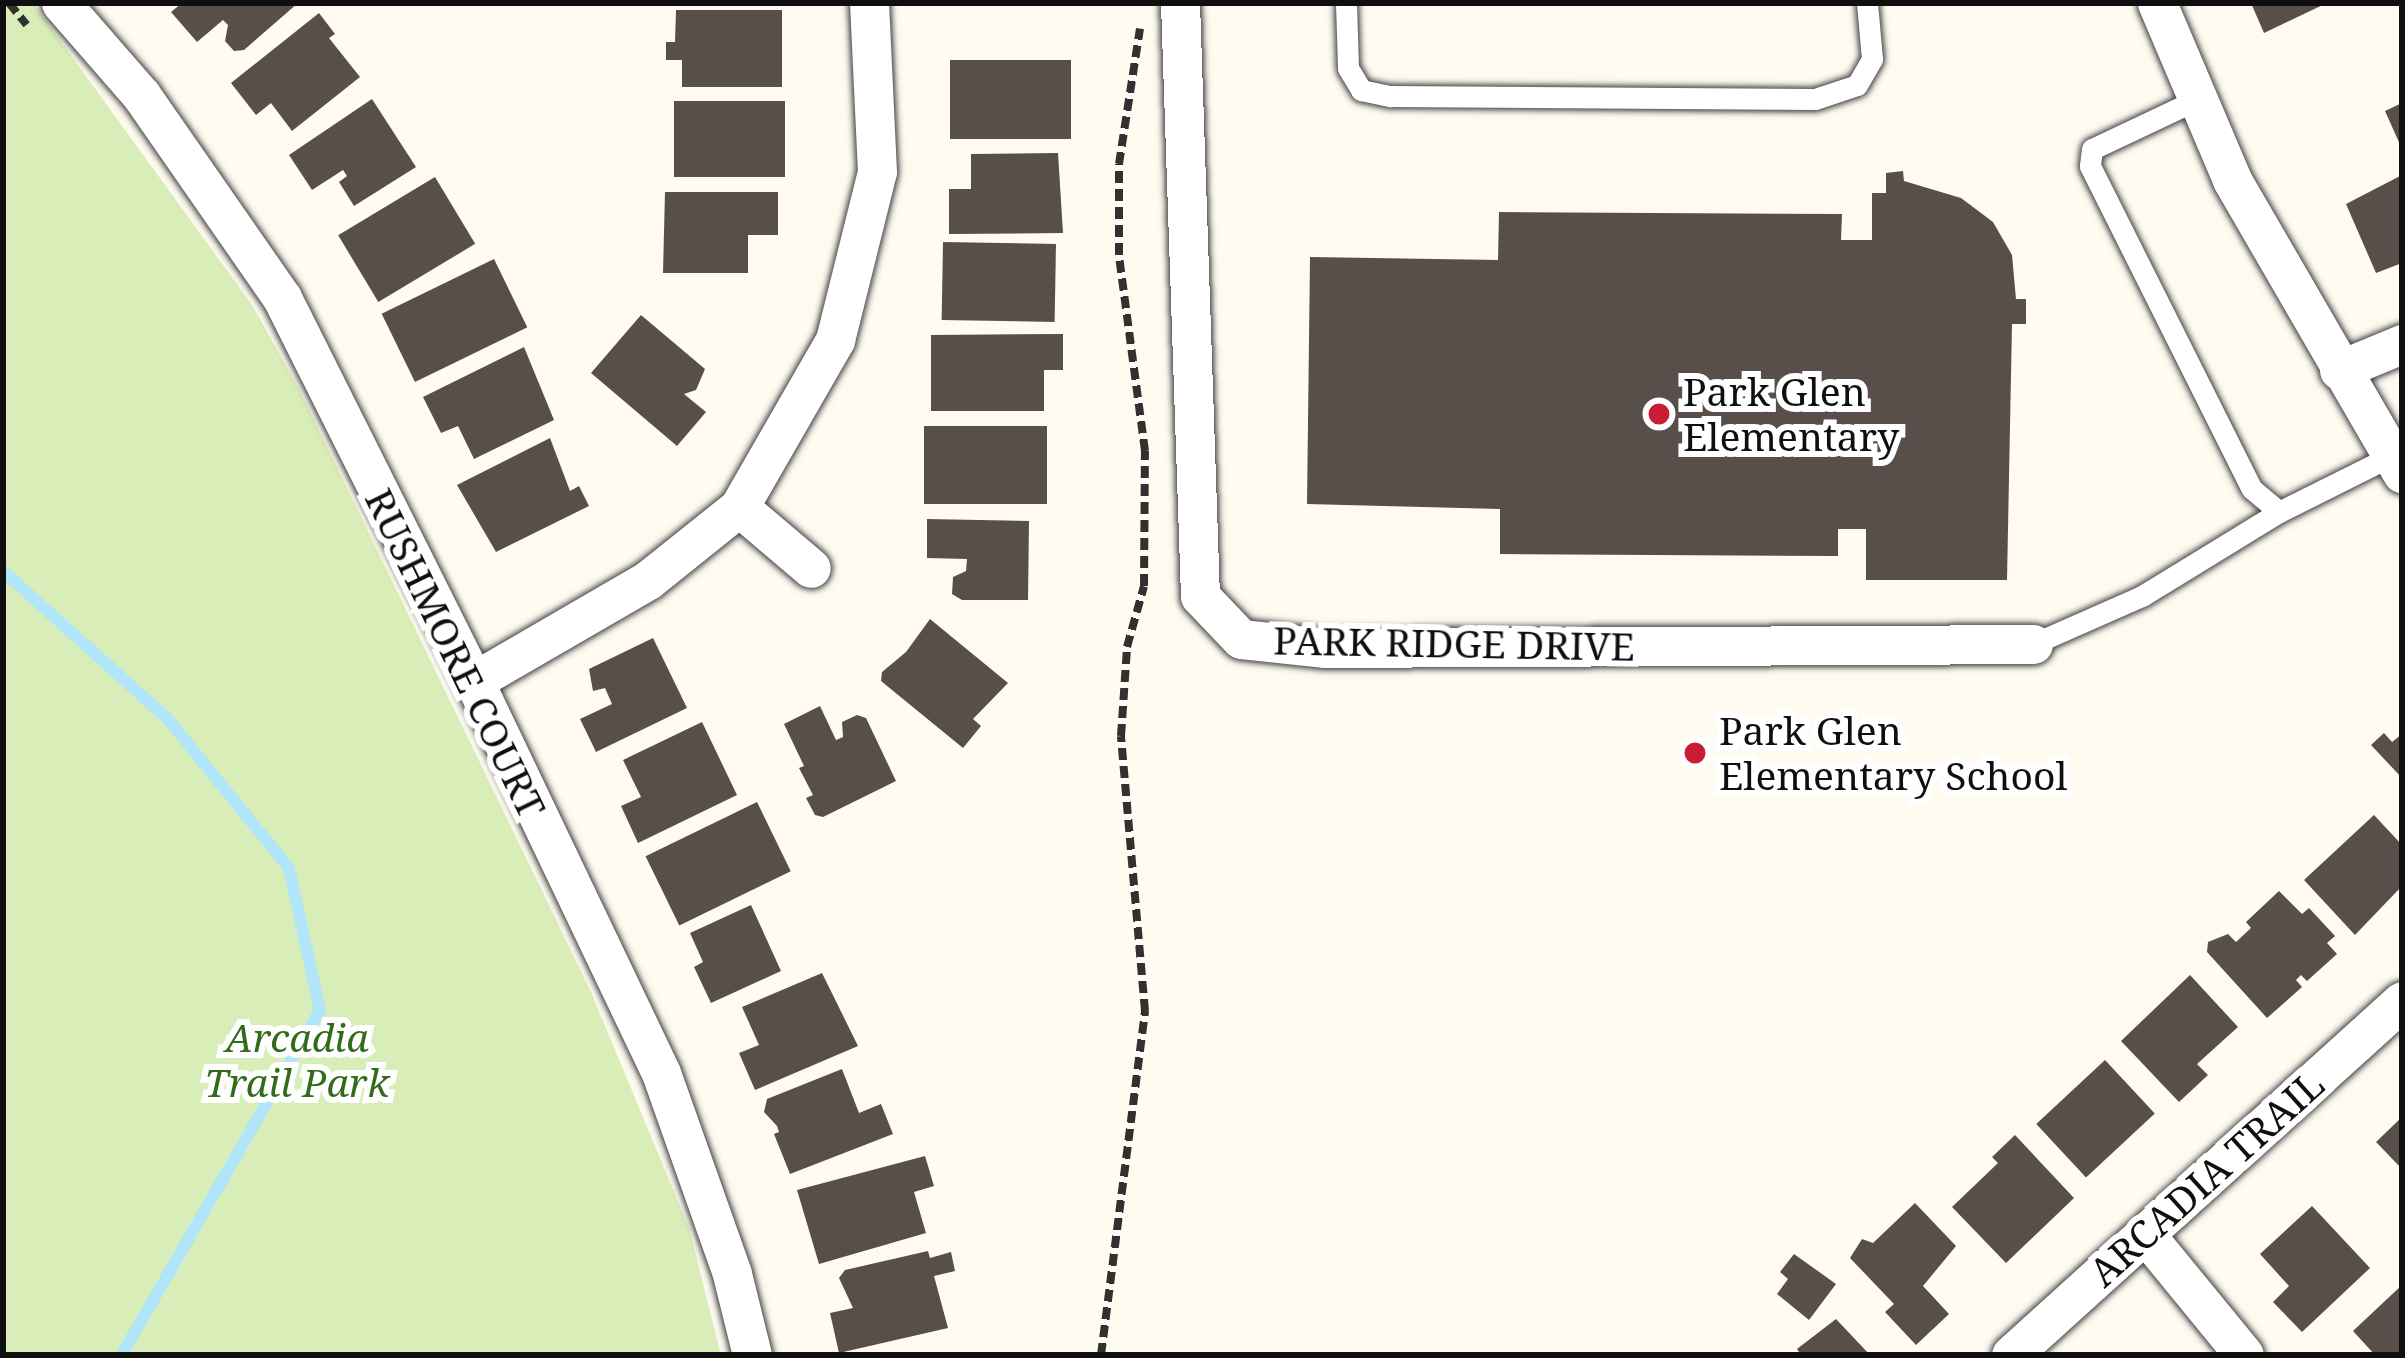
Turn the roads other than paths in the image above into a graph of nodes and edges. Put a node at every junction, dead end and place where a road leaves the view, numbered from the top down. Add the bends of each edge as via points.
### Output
1 (61, 3) edge
2 (869, 3) edge
3 (1180, 3) edge
4 (1346, 3) edge
5 (1867, 3) edge
6 (2157, 3) edge
7 (2198, 99) junction
8 (2402, 344) edge
9 (2338, 370) junction
10 (2397, 465) edge
11 (739, 507) junction
12 (2279, 512) junction
13 (811, 568) dead end
14 (2032, 644) joint
15 (474, 681) junction
16 (2402, 1001) edge
17 (2145, 1234) junction
18 (752, 1355) edge
19 (2011, 1355) edge
20 (2244, 1355) edge

1 - 15 street, RUSHMORE COURT via 141,95 282,298
2 - 11 street via 877,172 835,340
3 - 14 street, PARK RIDGE DRIVE via 1200,596 1241,639 1324,648
4 - 5 lane via 1348,68 1361,90 1792,99 1857,85 1872,59
6 - 7 street
7 - 9 street via 2232,180
7 - 12 lane via 2092,148 2090,166 2252,489
8 - 9 street
9 - 10 street
10 - 12 lane
11 - 13 street
11 - 15 street via 648,580
12 - 14 lane via 2142,596
15 - 18 street, RUSHMORE COURT via 661,1073
16 - 17 street, ARCADIA TRAIL
17 - 19 street, ARCADIA TRAIL
17 - 20 street

